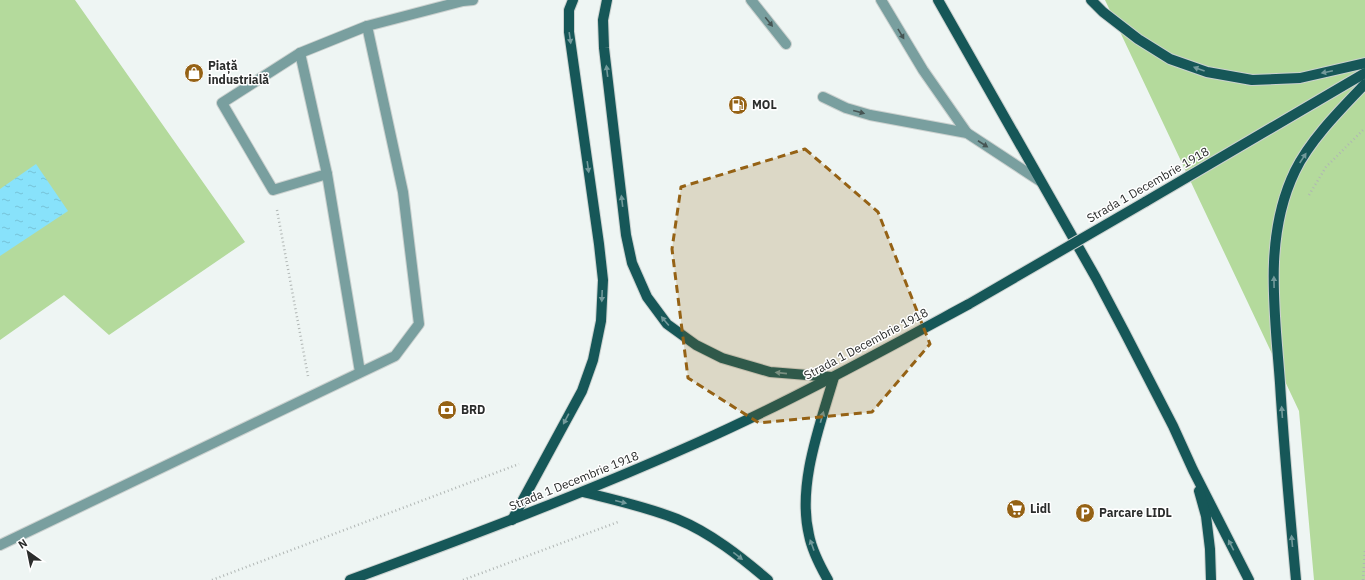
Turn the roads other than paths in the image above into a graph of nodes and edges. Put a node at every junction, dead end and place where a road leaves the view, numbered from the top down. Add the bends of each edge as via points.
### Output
1 (473, 0) edge
2 (573, 0) edge
3 (607, 0) edge
4 (751, 0) edge
5 (881, 0) edge
6 (938, 0) edge
7 (1091, 0) edge
8 (367, 26) junction
9 (786, 44) dead end
10 (300, 53) junction
11 (1365, 63) edge
12 (1365, 73) edge
13 (1365, 84) edge
14 (823, 96) dead end
15 (966, 133) junction
16 (327, 174) junction
17 (1040, 181) junction
18 (360, 372) junction
19 (834, 377) junction
20 (1193, 470) junction
21 (583, 492) junction
22 (512, 520) junction
23 (0, 545) edge
24 (350, 580) edge
25 (768, 580) edge
26 (828, 580) edge
27 (1211, 580) edge
28 (1249, 580) edge
29 (1296, 580) edge

1 - 8 lane
2 -> 22 main road via 569,10 569,32 600,251 603,280 601,321 593,360 582,391
19 -> 3 main road via 770,372 722,358 696,345 667,324 647,298 632,263 626,235 604,48 603,20
4 -> 9 lane
5 -> 15 lane via 923,70
6 - 17 main road
11 -> 7 main road via 1300,78 1252,80 1207,72 1170,59 1138,39
8 - 10 lane
8 - 18 lane via 403,192 419,324 395,356
10 - 16 lane
10 - 16 lane via 222,103 273,190
12 - 19 main road, Strada 1 Decembrie 1918, bridge via 969,304
29 -> 13 main road via 1282,417 1274,281 1275,244 1282,204 1295,171 1314,141
14 -> 15 lane via 846,108 870,115
15 -> 17 lane
16 - 18 lane
17 - 20 main road via 1096,278
18 - 23 lane
19 - 21 main road, Strada 1 Decembrie 1918 via 701,442
26 -> 19 main road via 818,562 809,536 806,490 821,420
20 - 27 main road via 1206,516
28 -> 20 main road
21 - 22 main road, Strada 1 Decembrie 1918
21 -> 25 main road via 651,509 704,532
22 - 24 main road, Strada 1 Decembrie 1918

